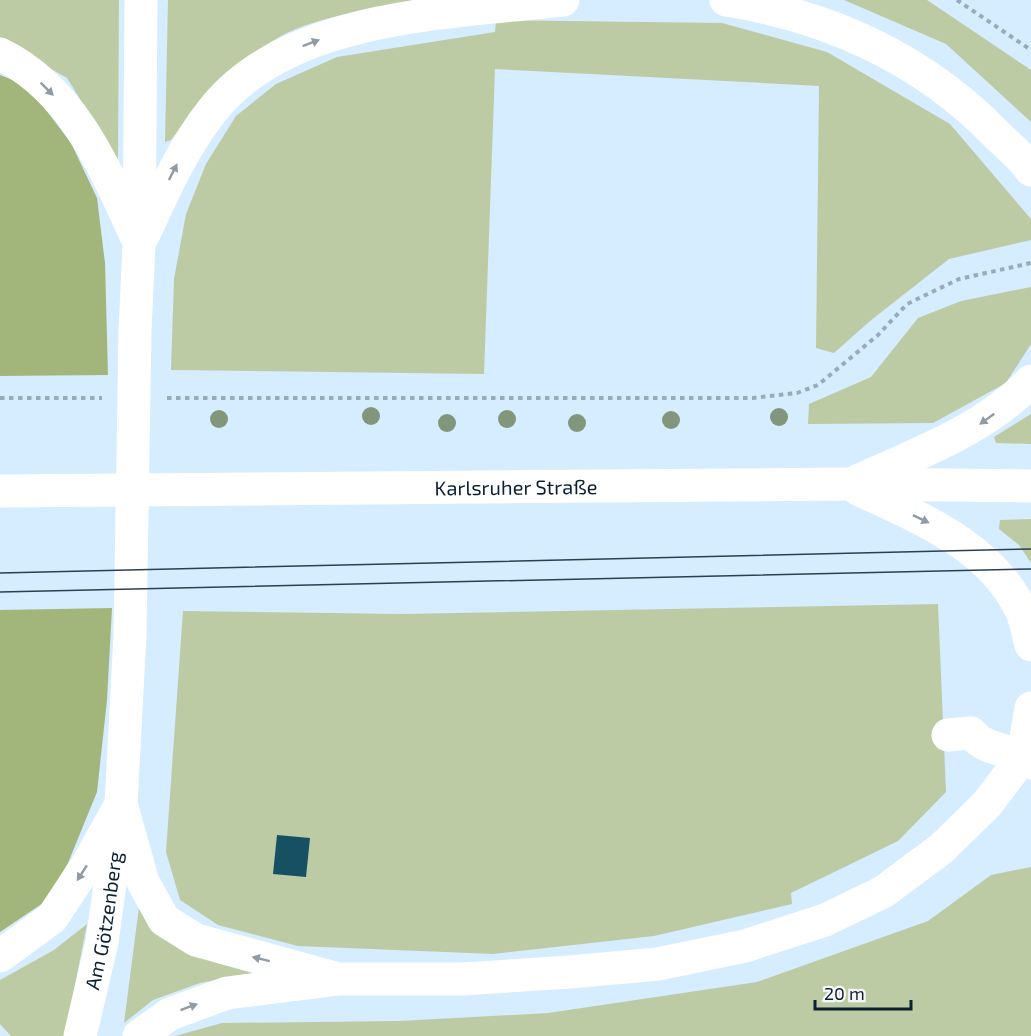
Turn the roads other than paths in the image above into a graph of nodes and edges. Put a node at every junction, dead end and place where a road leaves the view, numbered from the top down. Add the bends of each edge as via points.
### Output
1 (141, 0) edge
2 (563, 0) edge
3 (726, 0) edge
4 (0, 54) edge
5 (1031, 170) edge
6 (139, 244) junction
7 (1031, 381) edge
8 (849, 484) junction
9 (1031, 486) edge
10 (0, 491) edge
11 (1031, 645) edge
12 (1031, 708) edge
13 (948, 735) dead end
14 (1028, 755) edge
15 (121, 804) junction
16 (0, 956) edge
17 (338, 979) junction
18 (80, 1036) edge
19 (139, 1036) edge

1 - 6 main road
6 -> 2 main road via 187,146 213,108 278,56 377,22
3 - 5 main road via 833,26 908,62 974,111
4 -> 6 main road via 36,78 69,110 97,152
6 - 15 main road via 130,635
7 -> 8 main road via 1015,398 976,426
8 - 9 main road, Karlsruher Straße
8 - 10 main road, Karlsruher Straße
8 -> 11 main road via 938,527 971,550 993,570 1021,610
12 - 14 main road
13 - 14 main road via 971,733 980,744
14 - 17 main road via 987,804 941,849 883,892 825,921 745,946 658,964 463,979
15 -> 16 main road via 52,918
17 -> 15 main road via 205,943 164,920 143,882
15 - 18 main road, Am Götzenberg via 102,942
19 -> 17 main road via 170,1014 227,993

